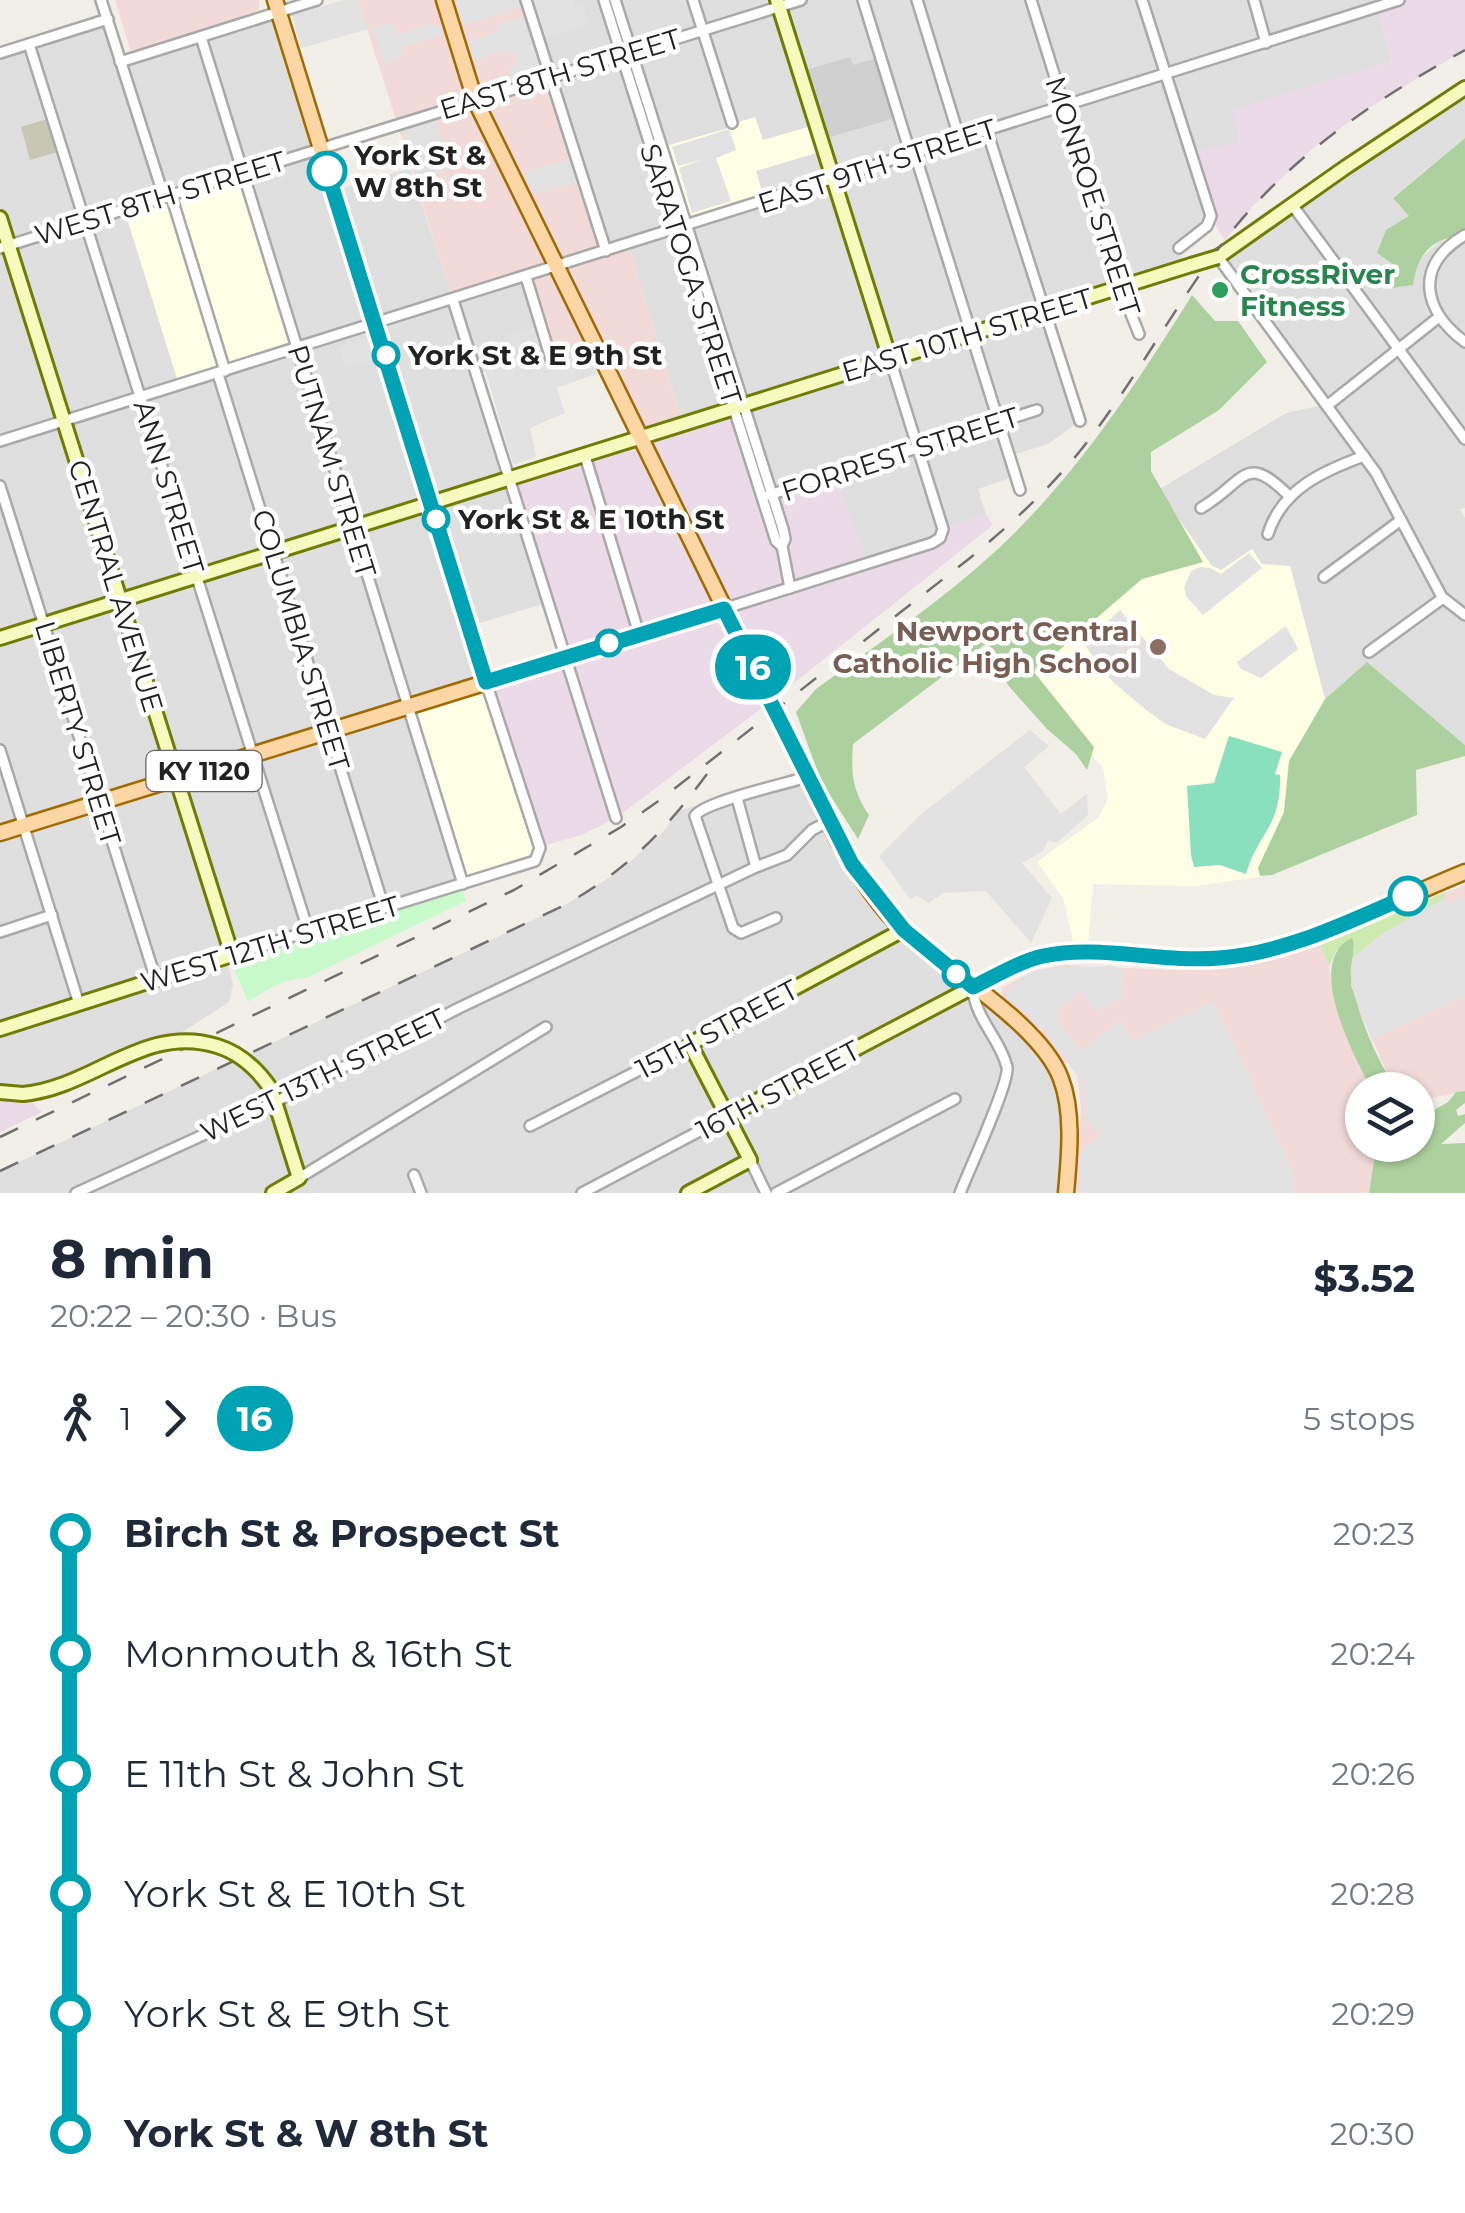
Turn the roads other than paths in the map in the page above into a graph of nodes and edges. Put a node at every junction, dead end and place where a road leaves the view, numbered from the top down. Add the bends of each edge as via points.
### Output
1 (100, 0) edge
2 (317, 0) edge
3 (444, 0) edge
4 (526, 0) edge
5 (604, 0) edge
6 (615, 0) edge
7 (693, 0) edge
8 (801, 0) edge
9 (862, 0) edge
10 (917, 0) edge
11 (1031, 0) edge
12 (1142, 0) edge
13 (1254, 0) edge
14 (1399, 0) edge
15 (778, 3) edge
16 (276, 6) edge
17 (1371, 6) edge
18 (108, 19) junction
19 (702, 30) junction
20 (201, 38) junction
21 (1266, 43) junction
22 (28, 44) junction
23 (0, 53) edge
24 (627, 54) junction
25 (120, 62) junction
26 (1166, 75) junction
27 (551, 76) junction
28 (1465, 88) edge
29 (475, 100) junction
30 (1063, 107) junction
31 (732, 123) dead end
32 (987, 131) junction
33 (960, 140) junction
34 (320, 148) junction
35 (915, 154) junction
36 (243, 172) junction
37 (832, 180) junction
38 (167, 196) junction
39 (1293, 206) junction
40 (0, 218) edge
41 (86, 221) junction
42 (681, 228) junction
43 (1465, 235) edge
44 (4, 246) edge
45 (1179, 248) dead end
46 (606, 251) junction
47 (1218, 258) junction
48 (557, 267) junction
49 (526, 277) junction
50 (1120, 286) junction
51 (454, 300) junction
52 (1045, 311) junction
53 (1440, 317) junction
54 (376, 324) junction
55 (971, 334) junction
56 (1139, 334) dead end
57 (1465, 342) edge
58 (298, 349) junction
59 (1399, 349) junction
60 (890, 359) junction
61 (551, 360) dead end
62 (221, 372) junction
63 (140, 398) junction
64 (1328, 405) junction
65 (738, 408) junction
66 (1037, 410) dead end
67 (65, 420) junction
68 (1080, 421) dead end
69 (1000, 424) junction
70 (640, 438) junction
71 (1465, 439) edge
72 (0, 441) edge
73 (918, 449) junction
74 (585, 456) junction
75 (1364, 456) junction
76 (509, 478) junction
77 (0, 486) edge
78 (1020, 490) dead end
79 (767, 496) junction
80 (1290, 497) junction
81 (431, 503) junction
82 (1201, 508) dead end
83 (1401, 520) junction
84 (353, 528) junction
85 (1268, 534) dead end
86 (274, 553) junction
87 (196, 576) junction
88 (1324, 577) dead end
89 (790, 588) junction
90 (1443, 598) junction
91 (121, 599) junction
92 (724, 609) junction
93 (1465, 615) edge
94 (44, 624) junction
95 (639, 634) junction
96 (0, 638) edge
97 (1369, 652) dead end
98 (566, 657) junction
99 (486, 682) junction
100 (408, 706) junction
101 (330, 731) junction
102 (0, 750) edge
103 (253, 756) junction
104 (807, 777) junction
105 (176, 779) junction
106 (737, 798) junction
107 (99, 802) junction
108 (616, 818) dead end
109 (829, 821) junction
110 (25, 826) junction
111 (0, 834) edge
112 (756, 867) junction
113 (1465, 872) edge
114 (464, 884) junction
115 (717, 887) junction
116 (384, 908) junction
117 (52, 915) junction
118 (776, 918) dead end
119 (308, 930) junction
120 (904, 930) junction
121 (0, 932) edge
122 (232, 955) junction
123 (156, 980) junction
124 (973, 987) junction
125 (79, 1004) junction
126 (546, 1027) dead end
127 (0, 1029) edge
128 (690, 1044) junction
129 (0, 1092) edge
130 (273, 1096) junction
131 (955, 1099) dead end
132 (728, 1116) junction
133 (530, 1126) dead end
134 (750, 1160) junction
135 (414, 1175) dead end
136 (299, 1178) junction
137 (76, 1193) edge
138 (273, 1193) edge
139 (421, 1193) edge
140 (582, 1193) edge
141 (688, 1193) edge
142 (766, 1193) edge
143 (776, 1193) edge
144 (960, 1193) edge
145 (1066, 1193) edge

1 - 18 street
2 - 16 street
3 - 29 main road
4 - 27 street
5 - 24 street, SARATOGA STREET
6 - 24 street, SARATOGA STREET
7 - 19 street
8 - 15 street, EAST 8TH STREET
9 - 35 street
10 - 33 street
11 - 30 street, MONROE STREET
12 - 26 street
13 - 21 street
14 - 17 street, EAST 9TH STREET
15 - 19 street, EAST 8TH STREET
15 - 37 street
16 - 20 street
16 - 34 main road
17 - 21 street, EAST 9TH STREET
18 - 22 street
18 - 25 street
19 - 24 street, EAST 8TH STREET
19 - 31 street
20 - 25 street
20 - 36 street, PUTNAM STREET
21 - 26 street, EAST 9TH STREET
22 - 23 street
22 - 41 street, ANN STREET
24 - 27 street, EAST 8TH STREET
24 - 42 street, SARATOGA STREET
25 - 38 street
26 - 30 street, EAST 9TH STREET
26 - 45 street via 1210,216
27 - 29 street, EAST 8TH STREET
27 - 46 street
28 - 39 street, EAST 10TH STREET
29 - 34 street, EAST 8TH STREET
29 - 48 main road
30 - 32 street, EAST 9TH STREET
30 - 50 street, MONROE STREET
32 - 33 street, EAST 9TH STREET
32 - 52 street
33 - 35 street, EAST 9TH STREET
34 - 36 street, WEST 8TH STREET
34 - 54 main road
35 - 37 street, EAST 9TH STREET
35 - 55 street
36 - 38 street, WEST 8TH STREET
36 - 58 street, PUTNAM STREET
37 - 42 street, EAST 9TH STREET
37 - 60 street
38 - 41 street, WEST 8TH STREET
38 - 62 street, COLUMBIA STREET
39 - 47 street, EAST 10TH STREET
39 - 59 street
40 - 44 street, CENTRAL AVENUE
41 - 44 street, WEST 8TH STREET
41 - 63 street, ANN STREET
42 - 46 street, EAST 9TH STREET
42 - 65 street, SARATOGA STREET
43 - 53 street via 1444,251 1430,280
44 - 67 street, CENTRAL AVENUE
46 - 48 street, EAST 9TH STREET
47 - 50 street, EAST 10TH STREET, bridge
47 - 64 street
48 - 49 street, EAST 9TH STREET
48 - 70 main road
49 - 51 street, EAST 9TH STREET
49 - 61 street
50 - 52 street, EAST 10TH STREET
50 - 56 street, MONROE STREET
51 - 54 street, EAST 9TH STREET
51 - 76 street
52 - 55 street, EAST 10TH STREET
52 - 68 street
53 - 57 street
53 - 59 street
54 - 58 street, EAST 9TH STREET
54 - 81 main road
55 - 60 street, EAST 10TH STREET
55 - 69 street
58 - 62 street, EAST 9TH STREET
58 - 84 street, PUTNAM STREET
59 - 64 street
59 - 71 street
60 - 65 street, EAST 10TH STREET
60 - 73 street
62 - 63 street, EAST 9TH STREET
62 - 86 street, COLUMBIA STREET
63 - 67 street, EAST 9TH STREET
63 - 87 street, ANN STREET
64 - 75 street
65 - 70 street, EAST 10TH STREET
65 - 79 street, SARATOGA STREET
66 - 69 street, FORREST STREET
67 - 72 street, EAST 9TH STREET
67 - 91 street, CENTRAL AVENUE
69 - 73 street, FORREST STREET
69 - 78 street
70 - 74 street, EAST 10TH STREET
70 - 92 main road
73 - 79 street, FORREST STREET
73 - 89 street via 943,529 940,538
74 - 76 street, EAST 10TH STREET
74 - 95 street
75 - 80 street via 1311,479
75 - 83 street
76 - 81 street, EAST 10TH STREET
76 - 98 street
77 - 94 street, LIBERTY STREET
79 - 89 street, SARATOGA STREET
80 - 82 street via 1268,475 1251,472
80 - 85 street
81 - 84 street, EAST 10TH STREET
81 - 99 main road
83 - 88 street
83 - 90 street
84 - 86 street, EAST 10TH STREET
84 - 100 street, PUTNAM STREET
86 - 87 street, EAST 10TH STREET
86 - 101 street, COLUMBIA STREET
87 - 91 street, EAST 10TH STREET
87 - 103 street, ANN STREET
89 - 92 street
90 - 93 street
90 - 97 street
91 - 94 street, EAST 10TH STREET
91 - 105 street, CENTRAL AVENUE
92 - 95 main road
92 - 104 main road
94 - 96 street, EAST 10TH STREET
94 - 107 street, LIBERTY STREET
95 - 98 main road
98 - 99 main road
98 - 108 street
99 - 100 main road, KY 1120
99 - 114 street, WEST 12TH STREET via 540,848 535,860
100 - 101 main road, KY 1120
100 - 114 street, PUTNAM STREET
101 - 103 main road, KY 1120
101 - 116 street, COLUMBIA STREET
102 - 110 street
103 - 105 main road, KY 1120
103 - 119 street, ANN STREET
104 - 106 street
104 - 109 main road
105 - 107 main road, KY 1120
105 - 122 street, CENTRAL AVENUE
106 - 112 street
106 - 115 street via 696,812
107 - 110 main road, KY 1120
107 - 123 street, LIBERTY STREET
109 - 112 street, WEST 13TH STREET via 787,855
109 - 120 main road via 866,885
110 - 111 main road, KY 1120
110 - 117 street
112 - 115 street, WEST 13TH STREET
113 - 124 main road via 1293,944 1180,960 1054,954
114 - 116 street, WEST 12TH STREET
115 - 118 street via 730,923 741,933
115 - 130 street, WEST 13TH STREET
116 - 119 street, WEST 12TH STREET
117 - 121 street
117 - 125 street
119 - 122 street, WEST 12TH STREET
120 - 124 main road
120 - 128 street, 15TH STREET
122 - 123 street, WEST 12TH STREET
123 - 125 street, WEST 12TH STREET
124 - 132 street, 16TH STREET
124 - 144 street via 973,1002 1008,1071
124 - 145 main road via 1035,1040 1060,1074 1068,1111
125 - 127 street, WEST 12TH STREET
126 - 136 street
128 - 132 street
128 - 133 street, 15TH STREET
129 - 130 street, bridge via 66,1084 159,1042 185,1040 227,1050 254,1068
130 - 136 street
130 - 137 street, WEST 13TH STREET
131 - 143 street
132 - 134 street
132 - 140 street, 16TH STREET
134 - 141 street
134 - 142 street
135 - 139 street
136 - 138 street

